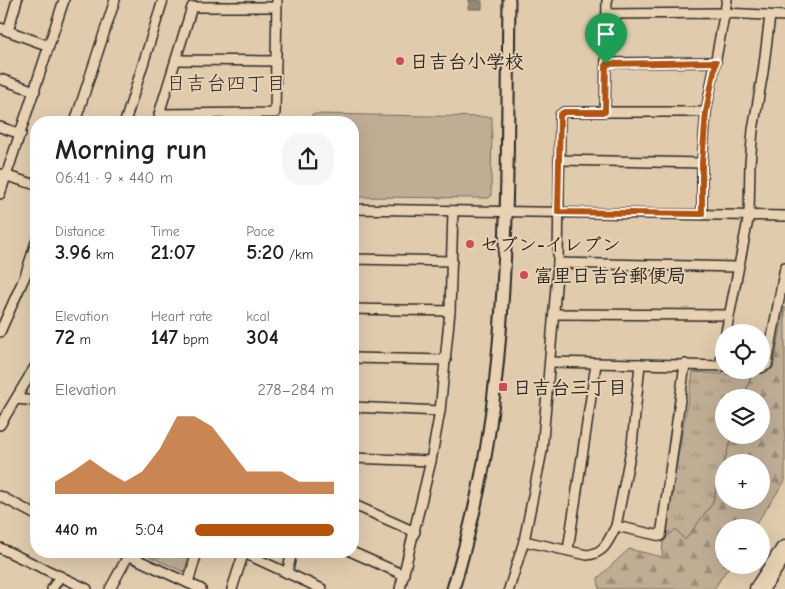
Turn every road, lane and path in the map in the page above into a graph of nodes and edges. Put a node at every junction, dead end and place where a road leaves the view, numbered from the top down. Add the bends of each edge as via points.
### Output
1 (16, 0) edge
2 (64, 0) edge
3 (115, 0) edge
4 (163, 0) edge
5 (509, 0) edge
6 (607, 0) edge
7 (727, 0) edge
8 (277, 4) edge
9 (607, 14) junction
10 (724, 14) junction
11 (770, 16) junction
12 (785, 16) edge
13 (4, 30) edge
14 (49, 46) junction
15 (176, 60) junction
16 (276, 61) junction
17 (716, 62) junction
18 (606, 64) junction
19 (0, 79) edge
20 (35, 91) junction
21 (605, 112) junction
22 (706, 112) junction
23 (77, 116) edge
24 (126, 116) edge
25 (196, 116) edge
26 (250, 116) edge
27 (0, 127) edge
28 (21, 134) junction
29 (559, 160) junction
30 (702, 163) junction
31 (3, 175) edge
32 (30, 183) edge
33 (0, 194) edge
34 (359, 209) edge
35 (453, 212) junction
36 (506, 212) junction
37 (558, 212) junction
38 (702, 214) junction
39 (748, 215) junction
40 (785, 216) edge
41 (359, 259) edge
42 (30, 261) edge
43 (452, 261) junction
44 (558, 263) junction
45 (738, 267) junction
46 (785, 267) edge
47 (359, 309) edge
48 (450, 311) junction
49 (554, 314) junction
50 (728, 315) junction
51 (727, 324) edge
52 (0, 332) edge
53 (770, 349) edge
54 (359, 358) edge
55 (446, 360) junction
56 (550, 362) junction
57 (596, 364) junction
58 (640, 364) junction
59 (685, 364) junction
60 (715, 366) edge
61 (30, 375) edge
62 (16, 399) junction
63 (30, 400) edge
64 (359, 407) edge
65 (440, 411) junction
66 (0, 425) edge
67 (359, 458) edge
68 (431, 461) junction
69 (0, 496) edge
70 (359, 507) edge
71 (30, 511) edge
72 (616, 526) junction
73 (415, 532) junction
74 (524, 541) junction
75 (0, 548) edge
76 (568, 550) junction
77 (785, 550) edge
78 (359, 555) edge
79 (122, 558) edge
80 (133, 558) edge
81 (195, 558) edge
82 (242, 558) edge
83 (255, 558) edge
84 (291, 558) edge
85 (287, 573) junction
86 (404, 575) junction
87 (60, 576) junction
88 (188, 584) junction
89 (52, 589) edge
90 (87, 589) edge
91 (110, 589) edge
92 (201, 589) edge
93 (232, 589) edge
94 (322, 589) edge
95 (400, 589) edge
96 (453, 589) edge
97 (509, 589) edge
98 (759, 589) edge

1 - 13 street
2 - 14 street
3 - 23 street
4 - 24 street
5 - 36 street
6 - 9 street
7 - 10 street
8 - 15 street via 192,7
8 - 16 street
9 - 10 street
9 - 18 street
10 - 11 street
10 - 17 street
11 - 12 street
11 - 39 street via 753,130
13 - 14 street
14 - 20 street
15 - 16 street
15 - 25 street via 158,114
16 - 26 street via 275,113
17 - 18 street
17 - 22 street
18 - 21 street
19 - 20 street
20 - 28 street
21 - 22 street
21 - 29 street via 564,112 560,115
22 - 30 street
27 - 28 street
28 - 31 street
29 - 30 street
29 - 37 street
30 - 38 street
31 - 32 street
31 - 33 street
34 - 35 street
35 - 36 street
35 - 43 street
36 - 37 street
36 - 96 street via 496,381 487,446
37 - 38 street
37 - 44 street
38 - 39 street
39 - 40 street
39 - 45 street
41 - 43 street
42 - 52 street
43 - 48 street
44 - 45 street
44 - 49 street
45 - 50 street
46 - 53 street
47 - 48 street
48 - 55 street
49 - 50 street
49 - 56 street
50 - 51 street
54 - 55 street
55 - 65 street
56 - 57 street
56 - 74 street via 542,450
57 - 58 street
57 - 76 street
58 - 59 street
58 - 72 street via 632,445
59 - 60 street
59 - 72 street via 661,536
61 - 62 street
62 - 63 street
62 - 66 street
64 - 65 street
65 - 68 street
67 - 68 street
68 - 73 street
69 - 71 street
70 - 73 street
72 - 76 street via 596,554
73 - 86 street
74 - 76 street
74 - 97 street
75 - 87 street
77 - 98 highway
78 - 86 street
79 - 91 street
80 - 88 street
81 - 88 street
82 - 93 street
83 - 85 street
84 - 85 street
85 - 94 street
86 - 95 street
87 - 89 street
87 - 90 street
88 - 92 street

